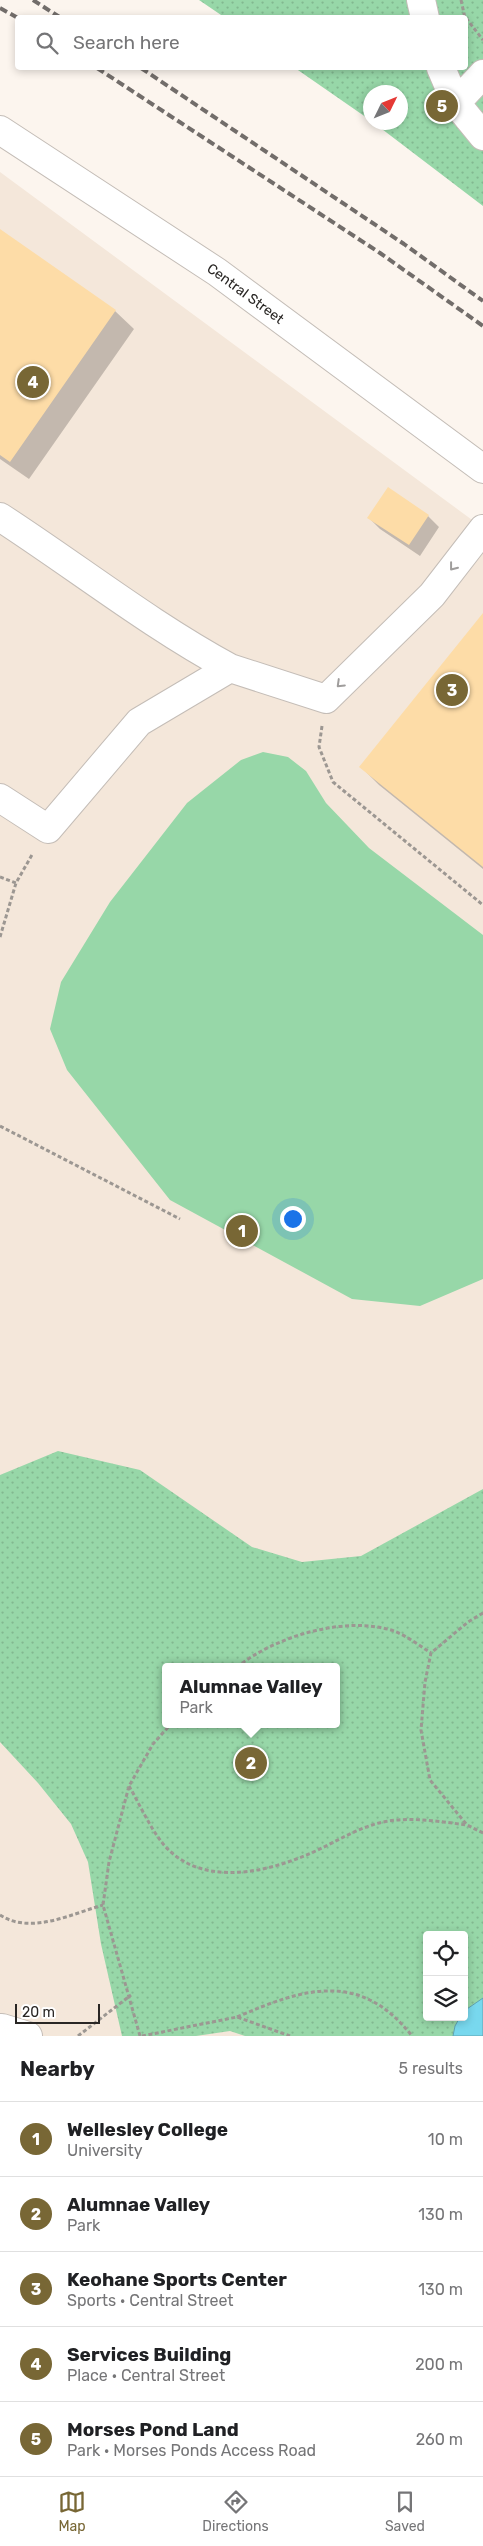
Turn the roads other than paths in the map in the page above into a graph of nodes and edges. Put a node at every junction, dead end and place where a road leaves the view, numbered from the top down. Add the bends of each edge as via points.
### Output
1 (421, 0) edge
2 (424, 15) edge
3 (442, 70) edge
4 (483, 74) edge
5 (456, 103) junction
6 (0, 130) edge
7 (483, 136) edge
8 (483, 469) edge
9 (0, 517) edge
10 (483, 529) edge
11 (230, 668) junction
12 (0, 798) edge
13 (2, 2028) dead end
14 (28, 2036) edge

1 - 2 main road
3 - 5 main road
4 - 5 main road
5 - 7 main road
6 - 8 main road, Central Street via 217,272
9 - 11 main road via 182,640
10 -> 11 main road via 432,594 326,699
11 - 12 main road via 139,722 48,829
13 - 14 main road

